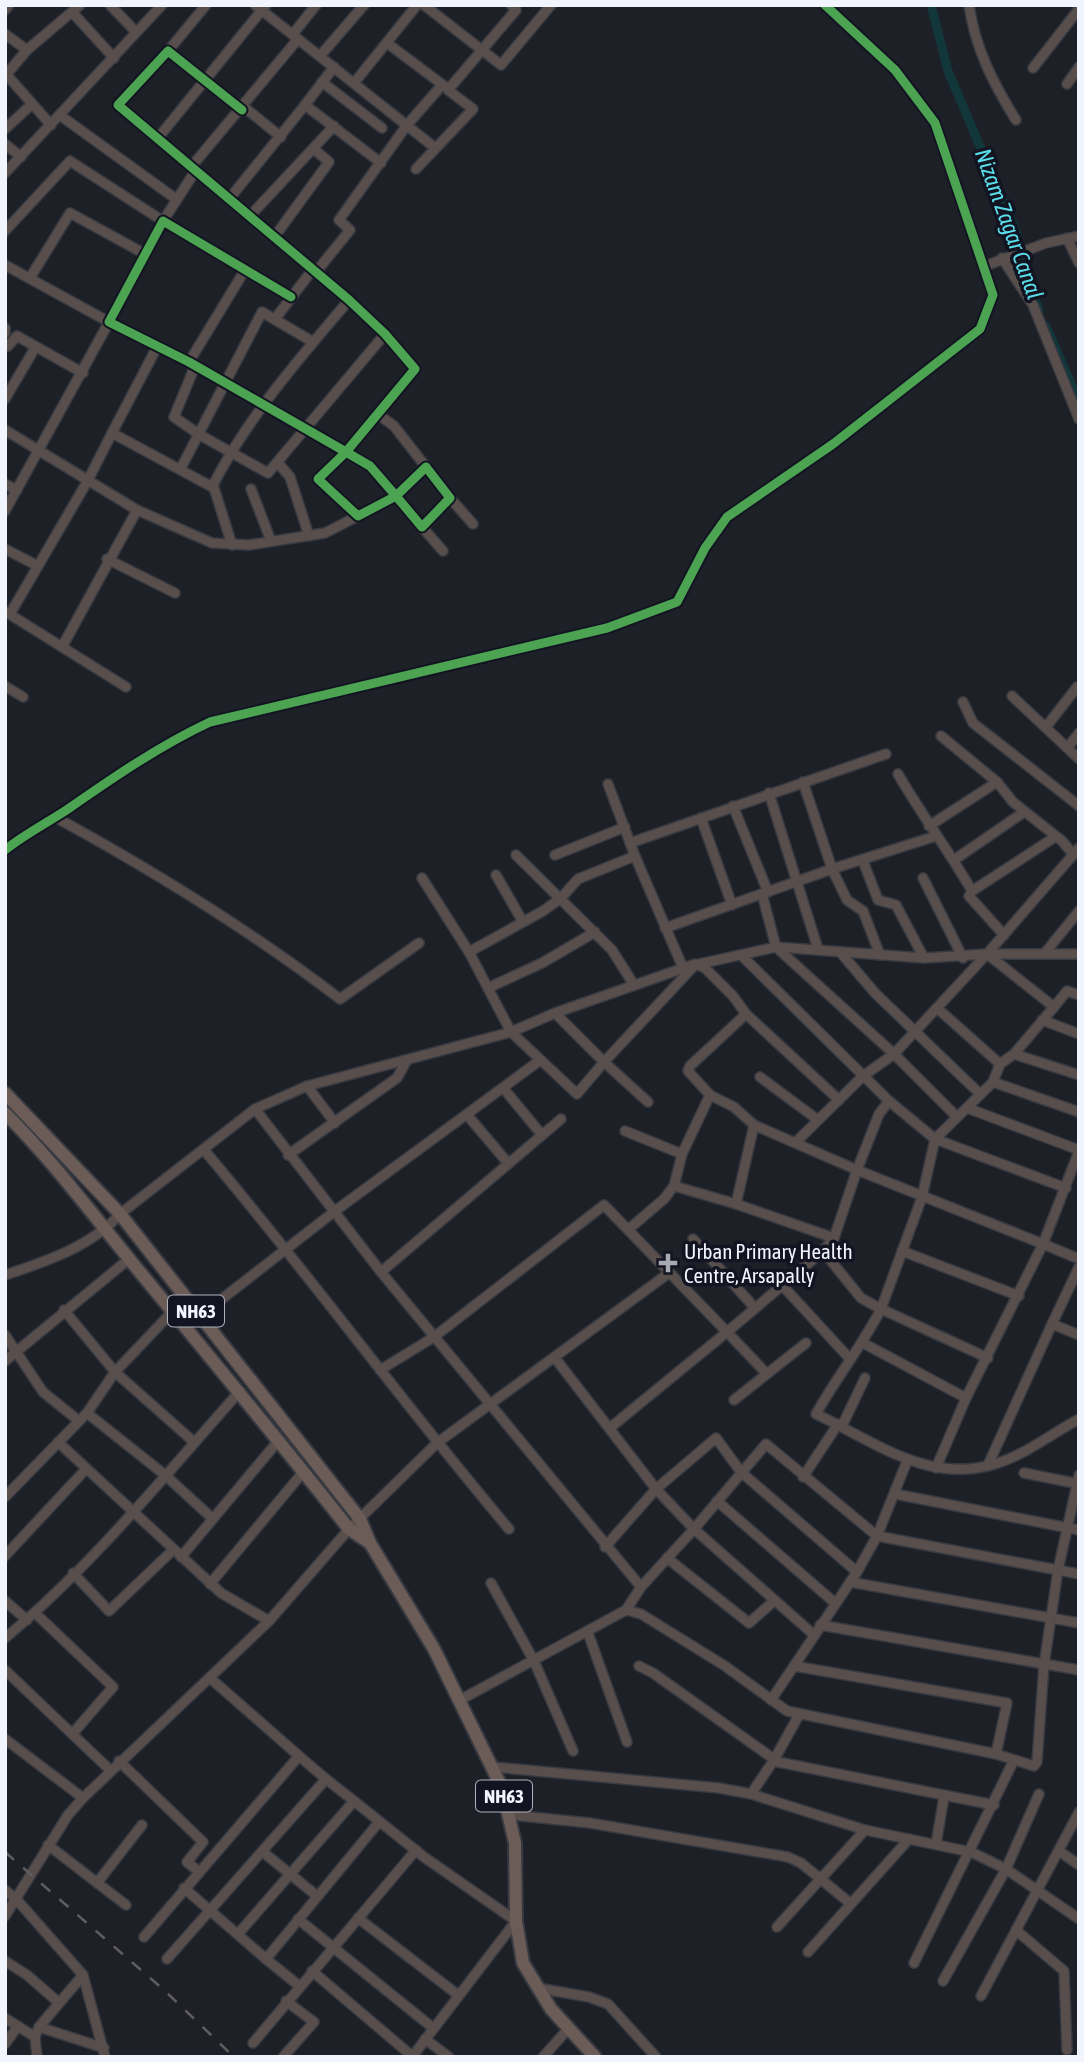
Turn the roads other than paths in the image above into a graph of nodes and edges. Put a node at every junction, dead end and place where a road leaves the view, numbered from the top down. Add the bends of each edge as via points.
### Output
1 (9, 5) edge
2 (110, 5) edge
3 (162, 5) edge
4 (206, 5) edge
5 (316, 5) edge
6 (364, 5) edge
7 (417, 5) edge
8 (424, 5) edge
9 (551, 5) edge
10 (825, 5) edge
11 (969, 5) edge
12 (261, 7) edge
13 (516, 7) edge
14 (1078, 7) edge
15 (76, 9) edge
16 (5, 10) edge
17 (136, 32) junction
18 (5, 34) edge
19 (296, 36) junction
20 (387, 43) junction
21 (27, 50) junction
22 (168, 51) junction
23 (483, 51) junction
24 (320, 56) junction
25 (114, 58) junction
26 (334, 67) junction
27 (1079, 67) edge
28 (1033, 68) dead end
29 (6, 75) edge
30 (206, 82) junction
31 (322, 82) junction
32 (355, 83) junction
33 (1067, 84) dead end
34 (445, 87) junction
35 (32, 104) junction
36 (305, 105) junction
37 (243, 108) junction
38 (61, 116) junction
39 (1016, 120) dead end
40 (51, 125) junction
41 (407, 125) junction
42 (334, 126) junction
43 (382, 128) dead end
44 (5, 129) edge
45 (281, 137) junction
46 (158, 138) junction
47 (5, 144) edge
48 (434, 147) junction
49 (315, 150) junction
50 (21, 157) junction
51 (381, 163) junction
52 (194, 168) junction
53 (416, 169) dead end
54 (5, 173) edge
55 (230, 198) junction
56 (176, 200) junction
57 (250, 216) junction
58 (163, 221) junction
59 (5, 231) edge
60 (275, 236) junction
61 (1079, 236) edge
62 (1067, 238) junction
63 (145, 254) junction
64 (1004, 257) junction
65 (1079, 263) edge
66 (5, 265) edge
67 (985, 266) junction
68 (245, 270) junction
69 (315, 271) junction
70 (30, 278) junction
71 (291, 297) junction
72 (349, 300) junction
73 (275, 319) junction
74 (109, 323) junction
75 (385, 334) junction
76 (313, 342) junction
77 (5, 344) edge
78 (157, 347) junction
79 (35, 348) junction
80 (192, 364) junction
81 (83, 373) junction
82 (226, 386) junction
83 (5, 400) edge
84 (263, 405) junction
85 (379, 415) junction
86 (1079, 419) edge
87 (307, 429) junction
88 (5, 430) edge
89 (113, 433) junction
90 (200, 435) junction
91 (38, 451) junction
92 (230, 452) junction
93 (346, 452) junction
94 (278, 463) junction
95 (426, 467) junction
96 (181, 468) junction
97 (87, 482) junction
98 (5, 484) edge
99 (212, 487) junction
100 (251, 489) dead end
101 (17, 490) junction
102 (396, 496) junction
103 (450, 498) junction
104 (137, 510) junction
105 (5, 511) edge
106 (358, 516) junction
107 (473, 524) dead end
108 (422, 527) junction
109 (309, 536) junction
110 (271, 541) junction
111 (232, 545) junction
112 (5, 549) edge
113 (443, 551) dead end
114 (107, 559) junction
115 (38, 566) junction
116 (176, 593) dead end
117 (8, 613) edge
118 (62, 647) junction
119 (5, 686) edge
120 (126, 687) dead end
121 (1077, 687) dead end
122 (1012, 696) dead end
123 (23, 697) dead end
124 (963, 702) dead end
125 (1046, 727) junction
126 (1079, 733) edge
127 (941, 736) dead end
128 (1068, 747) junction
129 (886, 754) dead end
130 (1079, 759) edge
131 (898, 774) dead end
132 (803, 782) junction
133 (997, 782) junction
134 (608, 784) dead end
135 (769, 793) junction
136 (733, 806) junction
137 (1079, 806) edge
138 (1024, 811) junction
139 (55, 817) junction
140 (701, 818) junction
141 (929, 826) junction
142 (625, 827) junction
143 (936, 836) junction
144 (1055, 837) junction
145 (630, 842) junction
146 (5, 850) edge
147 (1076, 851) edge
148 (516, 855) dead end
149 (555, 855) dead end
150 (635, 856) junction
151 (954, 860) junction
152 (863, 861) junction
153 (832, 869) junction
154 (496, 875) dead end
155 (422, 878) dead end
156 (923, 878) dead end
157 (799, 881) junction
158 (972, 891) junction
159 (765, 893) junction
160 (561, 898) junction
161 (732, 905) junction
162 (1079, 911) edge
163 (523, 922) junction
164 (665, 928) junction
165 (595, 932) junction
166 (1003, 935) junction
167 (419, 943) dead end
168 (776, 947) junction
169 (818, 949) junction
170 (470, 952) junction
171 (841, 953) junction
172 (987, 954) junction
173 (1044, 954) junction
174 (1079, 954) edge
175 (741, 955) junction
176 (880, 955) junction
177 (923, 958) junction
178 (962, 958) junction
179 (697, 964) junction
180 (683, 968) junction
181 (634, 985) junction
182 (490, 987) junction
183 (1079, 995) edge
184 (1054, 1007) junction
185 (937, 1008) junction
186 (555, 1013) junction
187 (746, 1014) junction
188 (1042, 1020) junction
189 (915, 1031) junction
190 (511, 1032) junction
191 (1079, 1034) edge
192 (894, 1054) junction
193 (1014, 1054) junction
194 (407, 1060) junction
195 (539, 1061) junction
196 (604, 1062) junction
197 (1000, 1064) junction
198 (1079, 1075) edge
199 (863, 1076) junction
200 (760, 1077) dead end
201 (993, 1082) junction
202 (307, 1086) junction
203 (504, 1089) junction
204 (5, 1093) edge
205 (980, 1094) junction
206 (710, 1095) junction
207 (839, 1100) junction
208 (889, 1101) junction
209 (648, 1102) dead end
210 (967, 1108) junction
211 (255, 1110) junction
212 (1079, 1112) edge
213 (5, 1114) edge
214 (468, 1116) junction
215 (957, 1117) junction
216 (561, 1119) dead end
217 (818, 1120) junction
218 (335, 1123) junction
219 (754, 1125) junction
220 (625, 1131) dead end
221 (542, 1135) junction
222 (935, 1139) junction
223 (797, 1141) junction
224 (204, 1150) junction
225 (1079, 1150) edge
226 (682, 1154) junction
227 (288, 1155) junction
228 (508, 1163) junction
229 (857, 1170) junction
230 (1068, 1184) junction
231 (674, 1186) junction
232 (1079, 1189) edge
233 (922, 1197) junction
234 (736, 1204) junction
235 (335, 1211) junction
236 (120, 1214) junction
237 (630, 1228) junction
238 (106, 1230) junction
239 (834, 1238) junction
240 (693, 1239) dead end
241 (1043, 1244) junction
242 (287, 1248) junction
243 (823, 1251) junction
244 (902, 1251) junction
245 (129, 1259) junction
246 (1079, 1259) edge
247 (1079, 1267) edge
248 (381, 1272) junction
249 (669, 1273) junction
250 (5, 1275) edge
251 (781, 1284) junction
252 (1019, 1296) junction
253 (754, 1307) junction
254 (881, 1308) junction
255 (64, 1310) junction
256 (173, 1311) junction
257 (201, 1316) junction
258 (1052, 1324) junction
259 (727, 1332) junction
260 (5, 1335) edge
261 (1079, 1335) edge
262 (434, 1337) junction
263 (806, 1343) dead end
264 (863, 1343) junction
265 (19, 1352) junction
266 (555, 1358) junction
267 (850, 1359) junction
268 (988, 1359) junction
269 (5, 1361) edge
270 (380, 1370) junction
271 (115, 1372) junction
272 (767, 1374) junction
273 (865, 1378) dead end
274 (240, 1391) junction
275 (966, 1398) junction
276 (734, 1400) dead end
277 (488, 1403) junction
278 (87, 1413) junction
279 (1079, 1419) edge
280 (79, 1421) junction
281 (840, 1425) junction
282 (611, 1427) junction
283 (279, 1440) junction
284 (194, 1442) junction
285 (58, 1443) junction
286 (437, 1443) junction
287 (907, 1461) junction
288 (988, 1465) junction
289 (936, 1468) junction
290 (86, 1469) junction
291 (304, 1471) junction
292 (741, 1472) junction
293 (1024, 1473) dead end
294 (165, 1475) junction
295 (1079, 1475) edge
296 (803, 1477) junction
297 (1078, 1484) edge
298 (656, 1489) junction
299 (895, 1494) junction
300 (5, 1497) edge
301 (717, 1502) junction
302 (132, 1512) junction
303 (213, 1519) junction
304 (360, 1519) junction
305 (1067, 1527) junction
306 (349, 1529) junction
307 (509, 1529) dead end
308 (694, 1529) junction
309 (1079, 1530) edge
310 (877, 1536) junction
311 (370, 1543) junction
312 (605, 1547) junction
313 (173, 1550) junction
314 (5, 1556) edge
315 (181, 1557) junction
316 (667, 1558) junction
317 (1058, 1570) junction
318 (857, 1572) junction
319 (73, 1573) junction
320 (1079, 1574) edge
321 (850, 1582) junction
322 (491, 1583) dead end
323 (210, 1584) junction
324 (640, 1587) junction
325 (5, 1601) edge
326 (774, 1601) junction
327 (835, 1603) junction
328 (626, 1610) junction
329 (31, 1617) junction
330 (1052, 1619) junction
331 (269, 1621) junction
332 (1079, 1623) edge
333 (820, 1625) junction
334 (588, 1633) junction
335 (813, 1634) junction
336 (5, 1638) edge
337 (534, 1661) junction
338 (1044, 1665) junction
339 (639, 1666) dead end
340 (794, 1666) junction
341 (5, 1670) edge
342 (1079, 1670) edge
343 (210, 1678) junction
344 (460, 1700) junction
345 (771, 1700) junction
346 (799, 1715) junction
347 (74, 1732) junction
348 (5, 1739) edge
349 (627, 1742) dead end
350 (573, 1751) dead end
351 (996, 1754) junction
352 (299, 1756) junction
353 (774, 1760) junction
354 (1014, 1760) junction
355 (120, 1761) junction
356 (493, 1767) junction
357 (110, 1770) junction
358 (326, 1779) junction
359 (751, 1794) junction
360 (1039, 1794) dead end
361 (944, 1797) junction
362 (83, 1798) junction
363 (354, 1801) junction
364 (994, 1805) junction
365 (1079, 1812) edge
366 (511, 1815) junction
367 (379, 1822) junction
368 (142, 1825) dead end
369 (865, 1830) junction
370 (909, 1839) junction
371 (936, 1844) junction
372 (48, 1845) junction
373 (416, 1850) junction
374 (1059, 1851) junction
375 (263, 1852) junction
376 (971, 1852) junction
377 (1079, 1865) edge
378 (1006, 1869) junction
379 (198, 1871) junction
380 (290, 1873) junction
381 (822, 1878) junction
382 (97, 1883) junction
383 (184, 1888) junction
384 (5, 1890) edge
385 (1037, 1891) junction
386 (317, 1896) junction
387 (17, 1900) junction
388 (850, 1903) junction
389 (126, 1905) dead end
390 (211, 1911) junction
391 (5, 1916) edge
392 (358, 1918) junction
393 (298, 1919) junction
394 (1079, 1919) edge
395 (516, 1921) junction
396 (777, 1927) dead end
397 (1016, 1930) junction
398 (238, 1934) junction
399 (144, 1937) dead end
400 (334, 1946) junction
401 (807, 1952) dead end
402 (167, 1959) dead end
403 (266, 1959) junction
404 (5, 1961) edge
405 (914, 1963) dead end
406 (312, 1971) junction
407 (83, 1975) junction
408 (943, 1982) dead end
409 (298, 1985) junction
410 (538, 1988) junction
411 (458, 1995) junction
412 (981, 1996) dead end
413 (286, 2001) junction
414 (58, 2002) junction
415 (5, 2018) edge
416 (18, 2026) junction
417 (433, 2028) junction
418 (568, 2029) junction
419 (37, 2032) junction
420 (425, 2039) junction
421 (253, 2043) dead end
422 (5, 2044) edge
423 (1068, 2050) dead end
424 (105, 2053) edge
425 (37, 2054) edge
426 (412, 2056) edge
427 (49, 2057) edge
428 (283, 2057) edge
429 (449, 2057) edge
430 (543, 2057) edge
431 (595, 2057) edge
432 (656, 2057) edge

1 - 16 street
2 - 17 street
3 - 17 street
4 - 22 street
5 - 19 street
6 - 24 street
7 - 20 street
8 - 23 street
9 - 23 street via 501,65
10 - 67 street via 895,70 935,123
11 - 39 street via 979,51
12 - 19 street
12 - 30 street
13 - 23 street
14 - 28 street
15 - 21 street
15 - 25 street
17 - 25 street
18 - 21 street
19 - 24 street
19 - 37 street
20 - 32 street
20 - 34 street
21 - 29 street
22 - 30 street
22 - 46 street via 118,104
23 - 34 street
24 - 26 street
25 - 38 street
26 - 31 street
26 - 32 street
27 - 33 street
29 - 35 street
30 - 37 street
30 - 46 street
31 - 36 street
31 - 43 street
32 - 41 street
34 - 41 street
34 - 48 street via 473,108
35 - 40 street
35 - 44 street
36 - 42 street
36 - 45 street
37 - 45 street
37 - 52 street
38 - 40 street
38 - 56 street
40 - 50 street
41 - 48 street
41 - 51 street
42 - 49 street
42 - 51 street
45 - 55 street
46 - 52 street
47 - 50 street
48 - 53 street
49 - 57 street
49 - 60 street via 329,162
50 - 54 street
51 - 69 street via 339,220 350,230
52 - 55 street
52 - 56 street
55 - 57 street
56 - 58 street
57 - 60 street
58 - 59 street via 70,161
58 - 63 street
58 - 68 street
60 - 69 street
61 - 62 street
62 - 64 street
62 - 65 street
63 - 70 street via 70,213
63 - 74 street
64 - 67 street
64 - 86 street via 1032,305
66 - 70 street
67 - 139 street via 993,295 980,329 833,444 727,517 677,602 607,628 210,722 164,743
68 - 71 street
68 - 80 street
69 - 71 street
69 - 72 street
70 - 74 street
71 - 73 street
72 - 75 street
72 - 76 street
73 - 76 street
73 - 82 street via 262,312
74 - 78 street
74 - 81 street
75 - 85 street via 415,369
75 - 87 street
76 - 84 street
77 - 79 street via 17,336
78 - 80 street
78 - 89 street
79 - 81 street
79 - 83 street
80 - 82 street
80 - 90 street via 169,415
81 - 91 street
82 - 84 street
82 - 90 street
84 - 87 street
84 - 92 street
85 - 93 street
85 - 95 street via 394,426
87 - 93 street
87 - 94 street
88 - 91 street
89 - 96 street
89 - 97 street
90 - 92 street
90 - 96 street
91 - 97 street
91 - 101 street
92 - 94 street via 268,473
92 - 99 street
93 - 102 street via 370,466
93 - 106 street via 318,479
94 - 109 street via 290,477
95 - 102 street
95 - 103 street
96 - 99 street
97 - 104 street
97 - 115 street
98 - 101 street
99 - 111 street
100 - 110 street
101 - 105 street
102 - 106 street
102 - 108 street
103 - 107 street
103 - 108 street
104 - 111 street via 212,543
104 - 114 street
106 - 109 street
108 - 113 street
109 - 110 street
110 - 111 street
112 - 115 street
114 - 116 street
114 - 118 street
115 - 117 street
117 - 118 street
118 - 120 street
119 - 123 street
121 - 125 street
122 - 125 street
124 - 137 street via 973,723
125 - 128 street
126 - 128 street
127 - 133 street
128 - 130 street
129 - 132 street
131 - 141 street
132 - 135 street
132 - 153 street
133 - 138 street
133 - 141 street
134 - 142 street
135 - 136 street
135 - 157 street
136 - 140 street
136 - 159 street
138 - 144 street
138 - 151 street
139 - 146 street
139 - 167 street via 290,961 340,999
140 - 145 street
140 - 161 street
141 - 143 street
142 - 145 street
142 - 149 street
143 - 151 street
143 - 152 street
144 - 147 street
144 - 158 street
145 - 150 street
147 - 166 street
148 - 160 street
150 - 160 street via 578,879
150 - 164 street
151 - 158 street
152 - 153 street
152 - 177 street via 877,900 896,905
153 - 157 street
153 - 176 street via 847,900 864,915
154 - 163 street
155 - 170 street
156 - 178 street
157 - 159 street
157 - 169 street
158 - 166 street via 969,897
159 - 161 street
159 - 168 street
160 - 163 street
160 - 165 street
161 - 164 street
162 - 173 street
163 - 170 street
164 - 180 street
165 - 181 street
165 - 182 street
166 - 172 street
168 - 169 street
168 - 175 street
168 - 192 street
169 - 171 street
170 - 182 street
171 - 176 street
171 - 189 street
172 - 173 street
172 - 178 street
172 - 184 street
172 - 185 street
173 - 174 street
175 - 179 street
175 - 199 street
176 - 177 street
177 - 178 street
179 - 180 street
179 - 187 street
179 - 196 street
180 - 181 street
181 - 186 street
182 - 190 street
183 - 184 street via 1067,991
184 - 188 street
185 - 189 street
185 - 197 street
186 - 190 street
186 - 196 street
187 - 206 street via 690,1066 690,1075
187 - 207 street
188 - 191 street
188 - 193 street
189 - 192 street
189 - 205 street
190 - 194 street
190 - 195 street
192 - 199 street
192 - 215 street
193 - 197 street
193 - 198 street
194 - 202 street
194 - 218 street via 400,1075
195 - 196 street via 577,1094
195 - 203 street
196 - 209 street
197 - 201 street
199 - 207 street
199 - 208 street
200 - 217 street
201 - 205 street
201 - 212 street
202 - 211 street
202 - 218 street
203 - 214 street
203 - 221 street
204 - 236 highway, NH63
205 - 210 street
206 - 219 street via 734,1107
206 - 226 street
207 - 217 street
208 - 222 street
208 - 229 street via 878,1114
210 - 215 street
210 - 225 street
211 - 224 street
211 - 227 street
213 - 238 highway, NH63 via 45,1153
214 - 228 street
214 - 235 street
215 - 222 street
216 - 221 street
217 - 223 street
218 - 227 street
219 - 223 street
219 - 234 street
220 - 226 street
221 - 228 street
222 - 230 street
222 - 233 street
223 - 229 street
224 - 236 street
224 - 242 street
225 - 230 street
226 - 231 street
227 - 235 street
228 - 248 street
229 - 233 street
229 - 239 street
230 - 232 street
230 - 241 street
231 - 234 street
231 - 237 street
233 - 241 street
233 - 244 street
234 - 239 street
235 - 242 street
235 - 248 street
236 - 238 street
236 - 257 highway, NH63
237 - 249 street
237 - 262 street via 604,1205
238 - 245 highway, NH63
238 - 250 street
239 - 243 street
240 - 253 street
241 - 246 street
241 - 252 street
242 - 257 street
242 - 270 street
243 - 251 street
243 - 254 street via 861,1298
244 - 252 street
244 - 254 street
245 - 255 street
245 - 256 highway, NH63
247 - 258 street
248 - 262 street
249 - 259 street
249 - 266 street
251 - 253 street
251 - 267 street
252 - 268 street
253 - 259 street
254 - 264 street
254 - 268 street
255 - 265 street
255 - 271 street
256 - 271 street
256 - 274 highway, NH63
257 - 304 highway, NH63
258 - 261 street
258 - 288 street
259 - 272 street
259 - 282 street
260 - 265 street
262 - 270 street
262 - 277 street
263 - 272 street
264 - 267 street
264 - 275 street
265 - 269 street
265 - 280 street via 43,1392
266 - 277 street
266 - 282 street
267 - 281 street via 816,1413
268 - 275 street
270 - 286 street
271 - 278 street
271 - 284 street
272 - 276 street
273 - 281 street
274 - 283 highway, NH63
274 - 284 street
275 - 289 street
277 - 286 street
277 - 312 street
278 - 280 street
278 - 294 street
279 - 288 street
280 - 285 street
281 - 287 street
281 - 296 street
282 - 298 street
283 - 291 highway, NH63
283 - 303 street
284 - 294 street
285 - 290 street
285 - 300 street
286 - 304 street
286 - 307 street
287 - 289 street
287 - 299 street
288 - 289 street
290 - 302 street
290 - 314 street
291 - 306 highway, NH63
291 - 323 street
292 - 296 street via 766,1444
292 - 298 street via 716,1438
292 - 301 street
292 - 318 street
293 - 297 street
294 - 302 street
294 - 303 street
295 - 297 street
296 - 310 street
297 - 305 street
298 - 308 street
298 - 312 street
299 - 305 street
299 - 310 street
301 - 308 street
301 - 327 street
302 - 313 street
302 - 319 street
303 - 315 street
304 - 306 street
304 - 311 highway, NH63
305 - 309 street
305 - 317 street
306 - 311 highway, NH63
306 - 331 street
308 - 316 street
308 - 326 street
310 - 317 street
310 - 318 street
311 - 344 highway, NH63
312 - 324 street
313 - 315 street
313 - 319 street via 110,1611
315 - 323 street
316 - 324 street
316 - 326 street via 749,1623
317 - 320 street
317 - 330 street
318 - 321 street
319 - 329 street
321 - 327 street
321 - 330 street
322 - 337 street
323 - 331 street
324 - 328 street
325 - 329 street
326 - 335 street
327 - 333 street
328 - 334 street
328 - 345 street via 641,1614 724,1665
329 - 336 street
329 - 347 street via 113,1687
330 - 332 street
330 - 338 street
331 - 343 street
333 - 335 street
333 - 338 street
334 - 337 street
334 - 349 street
335 - 340 street
337 - 344 street
337 - 350 street
338 - 342 street
338 - 354 street via 1037,1762 1032,1766
339 - 353 street
340 - 345 street
340 - 351 street via 1007,1703
341 - 347 street
343 - 352 street
343 - 355 street
344 - 356 highway, NH63
345 - 346 street
346 - 351 street
346 - 353 street
347 - 357 street
348 - 362 street
351 - 354 street
352 - 358 street
352 - 379 street
353 - 359 street
353 - 361 street
354 - 364 street
355 - 357 street
355 - 379 street via 203,1842 187,1862
356 - 359 street
356 - 366 highway, NH63
357 - 362 street
358 - 363 street
358 - 375 street
359 - 369 street
360 - 378 street
361 - 364 street
361 - 371 street
362 - 372 street
363 - 367 street
363 - 380 street
364 - 376 street
365 - 374 street
366 - 381 street via 590,1822 788,1857
366 - 395 highway, NH63
367 - 373 street
367 - 386 street
368 - 382 street
369 - 370 street
369 - 381 street
370 - 371 street
370 - 388 street
371 - 376 street
372 - 382 street
372 - 387 street
373 - 392 street
373 - 395 street
374 - 377 street
374 - 385 street
375 - 380 street
375 - 390 street
376 - 378 street
376 - 405 street
378 - 385 street
378 - 408 street
379 - 383 street
380 - 386 street
380 - 398 street
381 - 388 street
381 - 396 street
382 - 389 street
383 - 390 street
383 - 399 street
384 - 387 street
385 - 394 street
385 - 397 street
386 - 393 street
387 - 391 street
387 - 407 street
388 - 401 street
390 - 398 street
390 - 402 street
392 - 400 street
392 - 411 street
393 - 400 street
393 - 403 street
395 - 410 highway, NH63 via 523,1963
395 - 411 street
397 - 412 street
397 - 423 street via 1064,1971
398 - 403 street
400 - 406 street
400 - 417 street
403 - 409 street
404 - 414 street
406 - 409 street
406 - 426 street
407 - 414 street
407 - 424 street
409 - 413 street
410 - 418 highway, NH63
410 - 432 street via 608,2004
411 - 417 street
413 - 421 street
413 - 428 street via 314,2022
414 - 419 street
415 - 416 street
416 - 419 street
416 - 422 street
417 - 420 street
418 - 430 street
418 - 431 highway, NH63
419 - 424 street
419 - 425 street
420 - 426 street
420 - 429 street
425 - 427 street

